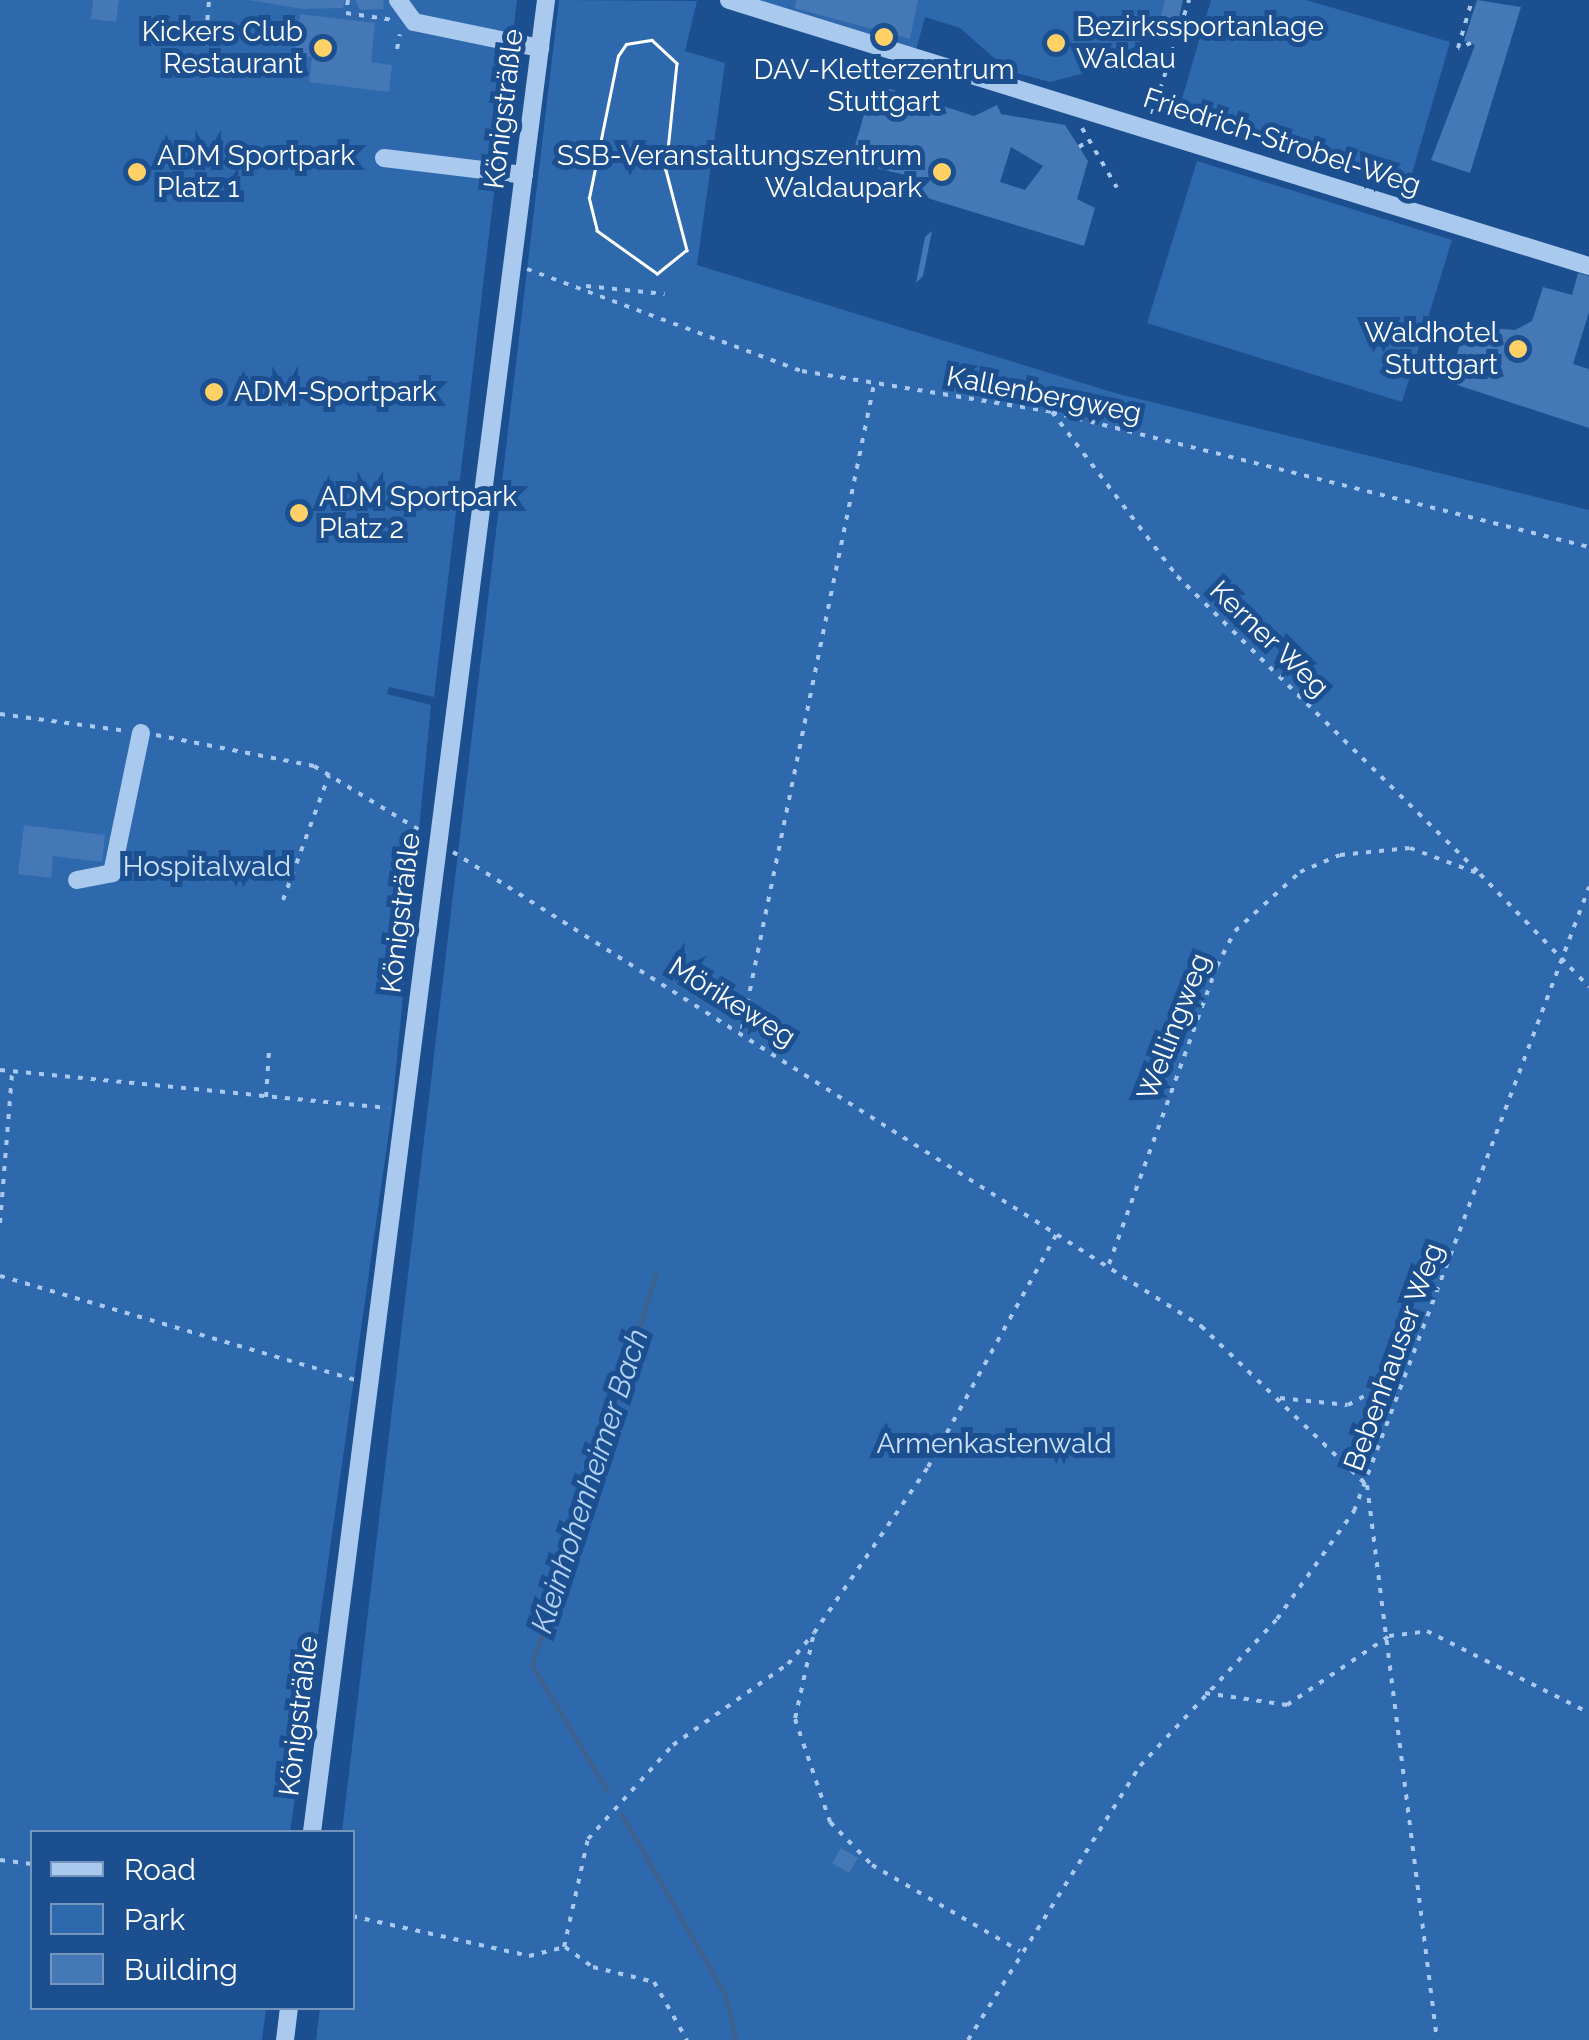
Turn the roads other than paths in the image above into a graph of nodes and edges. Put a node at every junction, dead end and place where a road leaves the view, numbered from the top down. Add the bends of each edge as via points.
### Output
1 (398, 0) edge
2 (546, 0) edge
3 (730, 0) edge
4 (540, 48) junction
5 (384, 158) dead end
6 (524, 175) junction
7 (1589, 266) edge
8 (140, 733) road end
9 (77, 880) dead end
10 (312, 1830) edge
11 (289, 2010) edge
12 (285, 2040) edge

1 - 4 street via 414,22
2 - 4 street, Königsträßle
3 - 7 street, Friedrich-Strobel-Weg
4 - 6 street, Königsträßle
5 - 6 street
6 - 10 street, Königsträßle
8 - 9 street via 112,873
11 - 12 street

